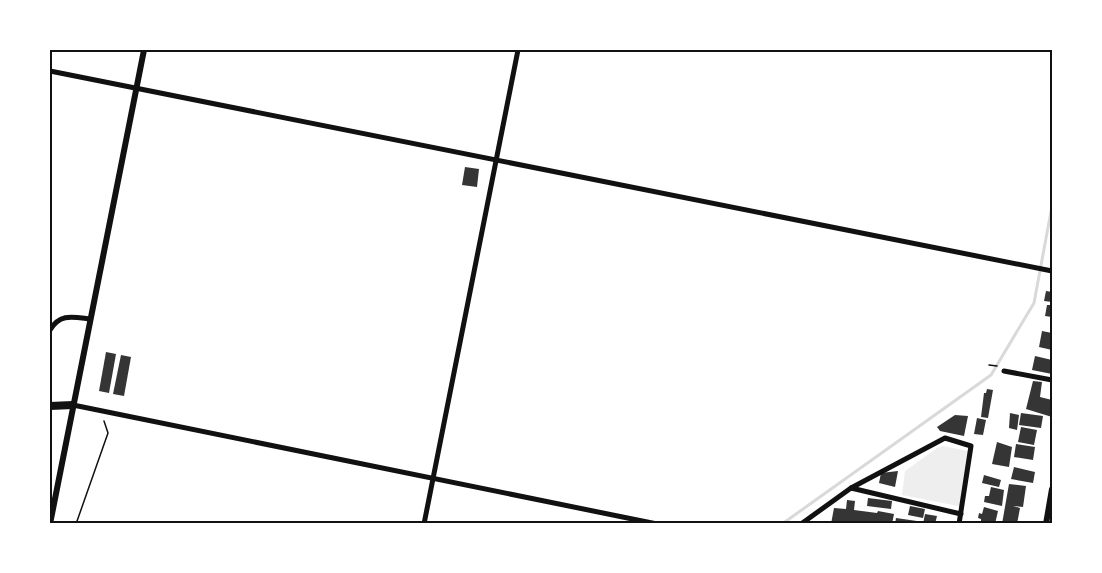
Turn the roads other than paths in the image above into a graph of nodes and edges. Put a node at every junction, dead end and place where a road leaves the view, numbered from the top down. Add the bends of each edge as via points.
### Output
1 (144, 50) edge
2 (518, 50) edge
3 (50, 71) edge
4 (136, 89) junction
5 (496, 159) junction
6 (1050, 270) edge
7 (90, 319) junction
8 (50, 330) edge
9 (1002, 369) road end
10 (1053, 380) edge
11 (73, 405) junction
12 (50, 406) edge
13 (433, 478) junction
14 (851, 488) junction
15 (1053, 489) edge
16 (961, 514) junction
17 (50, 524) edge
18 (424, 524) edge
19 (657, 524) edge
20 (801, 524) edge
21 (959, 524) edge
22 (1046, 524) edge

1 - 4 street
2 - 5 street
3 - 4 street
4 - 5 street
4 - 7 street
5 - 6 street
5 - 13 street
7 - 8 street via 64,317
7 - 11 street
9 - 10 street
11 - 12 highway
11 - 13 street
11 - 17 street
13 - 18 street
13 - 19 street
14 - 16 street
14 - 16 street via 945,438 972,446
14 - 20 street
15 - 22 street
16 - 21 street

